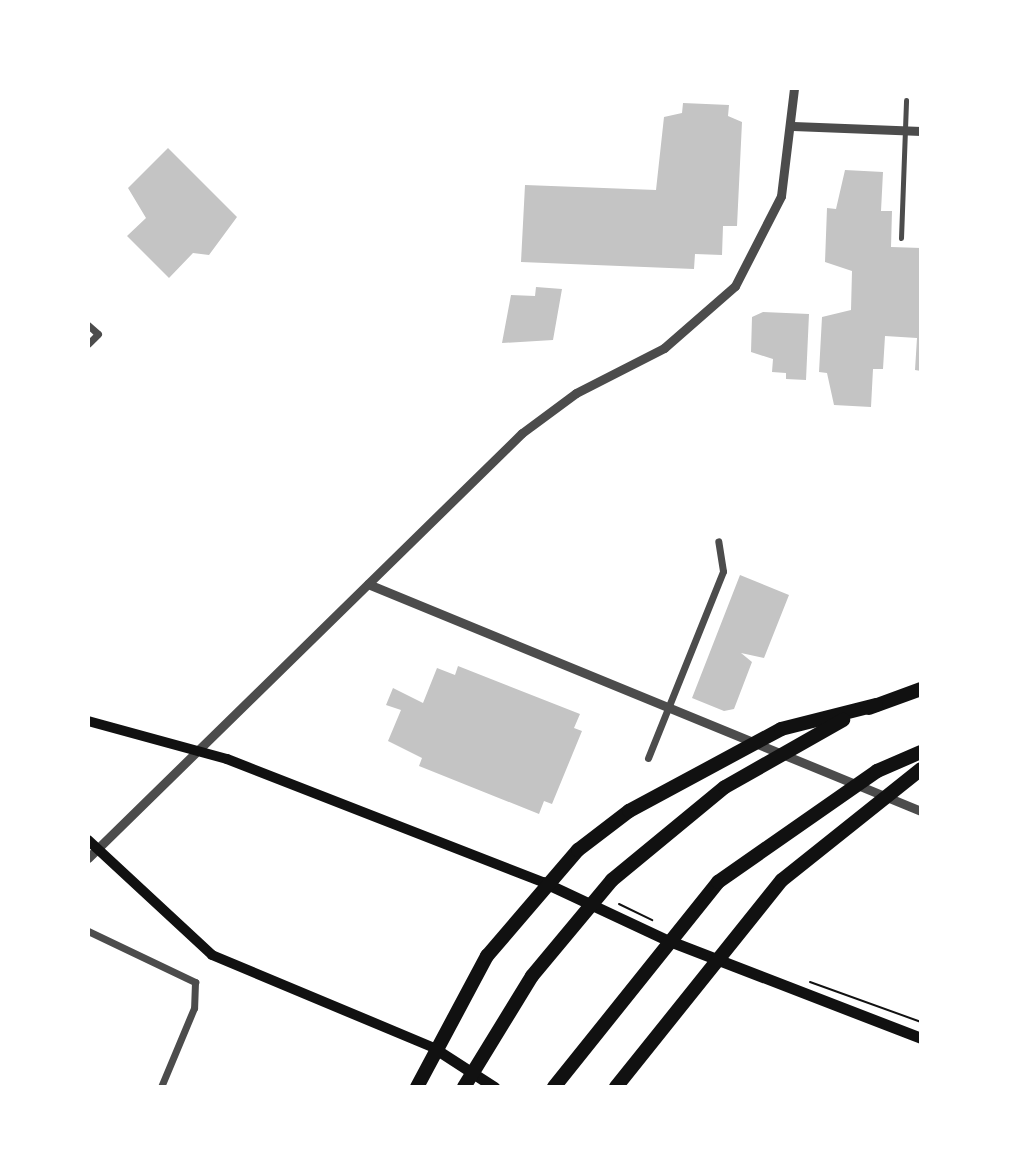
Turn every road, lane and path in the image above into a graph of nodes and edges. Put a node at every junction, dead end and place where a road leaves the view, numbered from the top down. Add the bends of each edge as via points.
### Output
1 (794, 88) edge
2 (906, 100) dead end
3 (793, 126) junction
4 (905, 131) junction
5 (921, 131) edge
6 (901, 238) dead end
7 (88, 325) edge
8 (88, 344) edge
9 (718, 541) dead end
10 (368, 584) junction
11 (921, 689) edge
12 (876, 705) junction
13 (668, 711) junction
14 (88, 721) edge
15 (200, 751) junction
16 (921, 752) edge
17 (648, 758) dead end
18 (921, 769) edge
19 (921, 811) edge
20 (88, 840) edge
21 (92, 854) edge
22 (543, 882) junction
23 (88, 931) edge
24 (667, 940) junction
25 (791, 986) junction
26 (921, 1022) edge
27 (921, 1038) edge
28 (434, 1048) junction
29 (161, 1087) edge
30 (417, 1087) edge
31 (464, 1087) edge
32 (494, 1087) edge
33 (554, 1087) edge
34 (616, 1087) edge

1 - 3 street
2 - 4 street
3 - 4 street
3 - 10 street via 775,214 735,286 664,348 542,416
4 - 5 street
4 - 6 street
7 - 8 street via 98,334
9 - 13 street via 723,571
10 - 13 street
10 - 15 street
11 - 12 highway
12 - 22 highway via 781,729 723,757 629,811
12 - 31 highway via 749,770 612,880 566,932 490,1040
13 - 17 street
13 - 19 street
14 - 15 main road
15 - 21 street
15 - 22 main road
16 - 24 highway via 877,771 738,865
18 - 34 highway via 860,811 782,880
20 - 21 main road
21 - 28 main road via 212,955
22 - 24 main road
22 - 28 highway via 487,956
23 - 29 street via 191,978 194,1008
24 - 25 main road
24 - 33 highway
25 - 26 path via 816,981
25 - 27 main road
28 - 30 highway
28 - 32 main road

